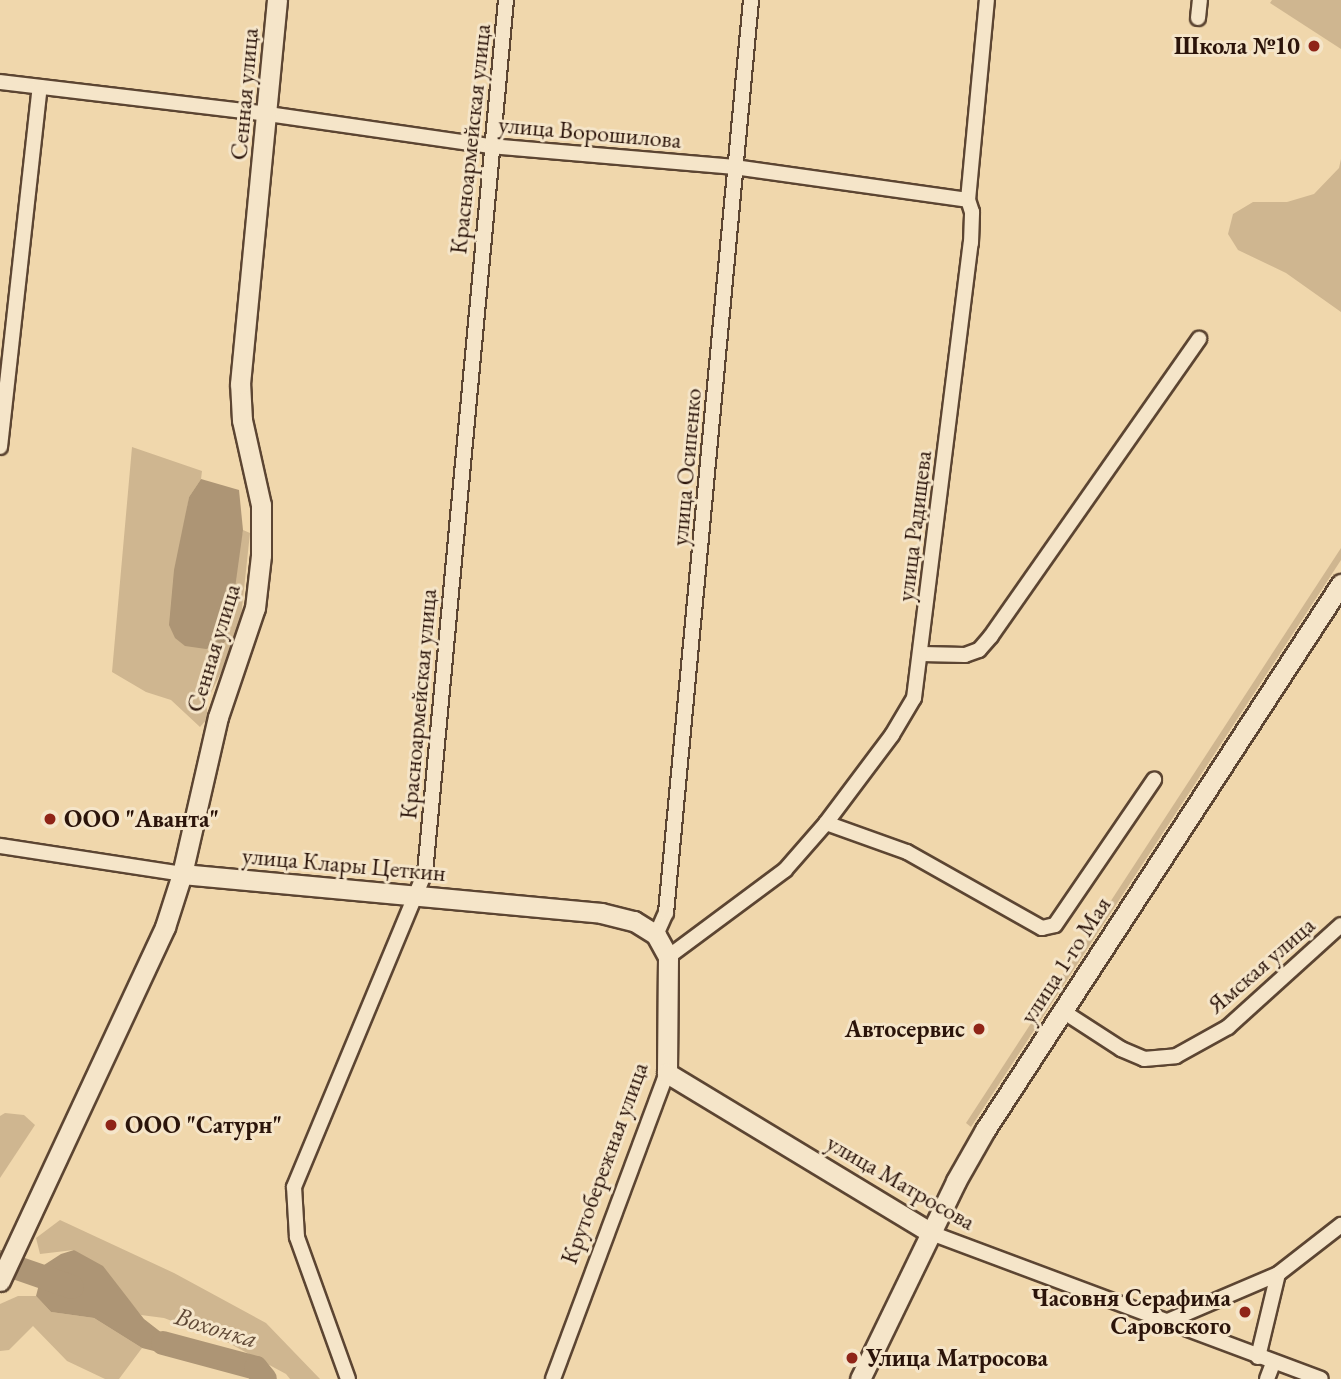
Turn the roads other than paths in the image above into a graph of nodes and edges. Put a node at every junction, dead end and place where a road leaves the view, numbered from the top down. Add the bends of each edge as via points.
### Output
1 (277, 0) edge
2 (506, 0) edge
3 (751, 0) edge
4 (987, 0) edge
5 (1200, 0) edge
6 (1198, 18) dead end
7 (0, 82) edge
8 (40, 87) junction
9 (268, 114) junction
10 (491, 146) junction
11 (734, 167) junction
12 (968, 200) junction
13 (1199, 339) dead end
14 (0, 447) edge
15 (1341, 584) edge
16 (922, 654) junction
17 (1154, 780) dead end
18 (826, 823) junction
19 (0, 846) edge
20 (182, 874) junction
21 (417, 895) junction
22 (1341, 925) edge
23 (656, 935) junction
24 (668, 957) junction
25 (1061, 1010) junction
26 (667, 1073) junction
27 (1341, 1225) edge
28 (931, 1233) junction
29 (1278, 1274) junction
30 (0, 1281) edge
31 (1168, 1321) junction
32 (1258, 1357) junction
33 (1273, 1363) junction
34 (348, 1379) edge
35 (553, 1379) edge
36 (860, 1379) edge
37 (1267, 1379) edge
38 (1321, 1379) edge

1 - 9 street, Сенная улица
2 - 10 street, Красноармейская улица
3 - 11 street, улица Осипенко
4 - 12 street, улица Радищева
5 - 6 street
7 - 8 street, улица Ворошилова
8 - 9 street, улица Ворошилова
8 - 14 street
9 - 10 street, улица Ворошилова
9 - 20 street, Сенная улица via 240,384 242,420 261,505 259,583 248,632 210,745
10 - 11 street, улица Ворошилова
10 - 21 street, Красноармейская улица via 425,873
11 - 12 street, улица Ворошилова
11 - 23 street, улица Осипенко via 666,913
12 - 16 street, улица Радищева via 971,243
13 - 16 street via 991,636 978,650 965,654
15 - 25 street, улица 1-го Мая
16 - 18 street, улица Радищева via 914,698
17 - 18 street via 1055,925 1042,928 907,852
18 - 24 street, улица Радищева via 785,870
19 - 20 street, улица Клары Цеткин
20 - 21 street, улица Клары Цеткин
20 - 30 street, Сенная улица via 146,972
21 - 23 street, улица Клары Цеткин via 601,913 634,921
21 - 34 street, Красноармейская улица via 295,1187 297,1237
22 - 25 street, Ямская улица via 1228,1027 1176,1056 1144,1059
23 - 24 street
24 - 26 street, Крутобережная улица
25 - 28 street, улица 1-го Мая via 985,1130
26 - 28 street, улица Матросова
26 - 35 street, Крутобережная улица
27 - 29 street
28 - 31 street, улица Матросова
28 - 36 street, улица 1-го Мая
29 - 31 street
29 - 32 street
31 - 32 street, улица Матросова
32 - 33 street, улица Матросова
33 - 37 street
33 - 38 street, улица Матросова

